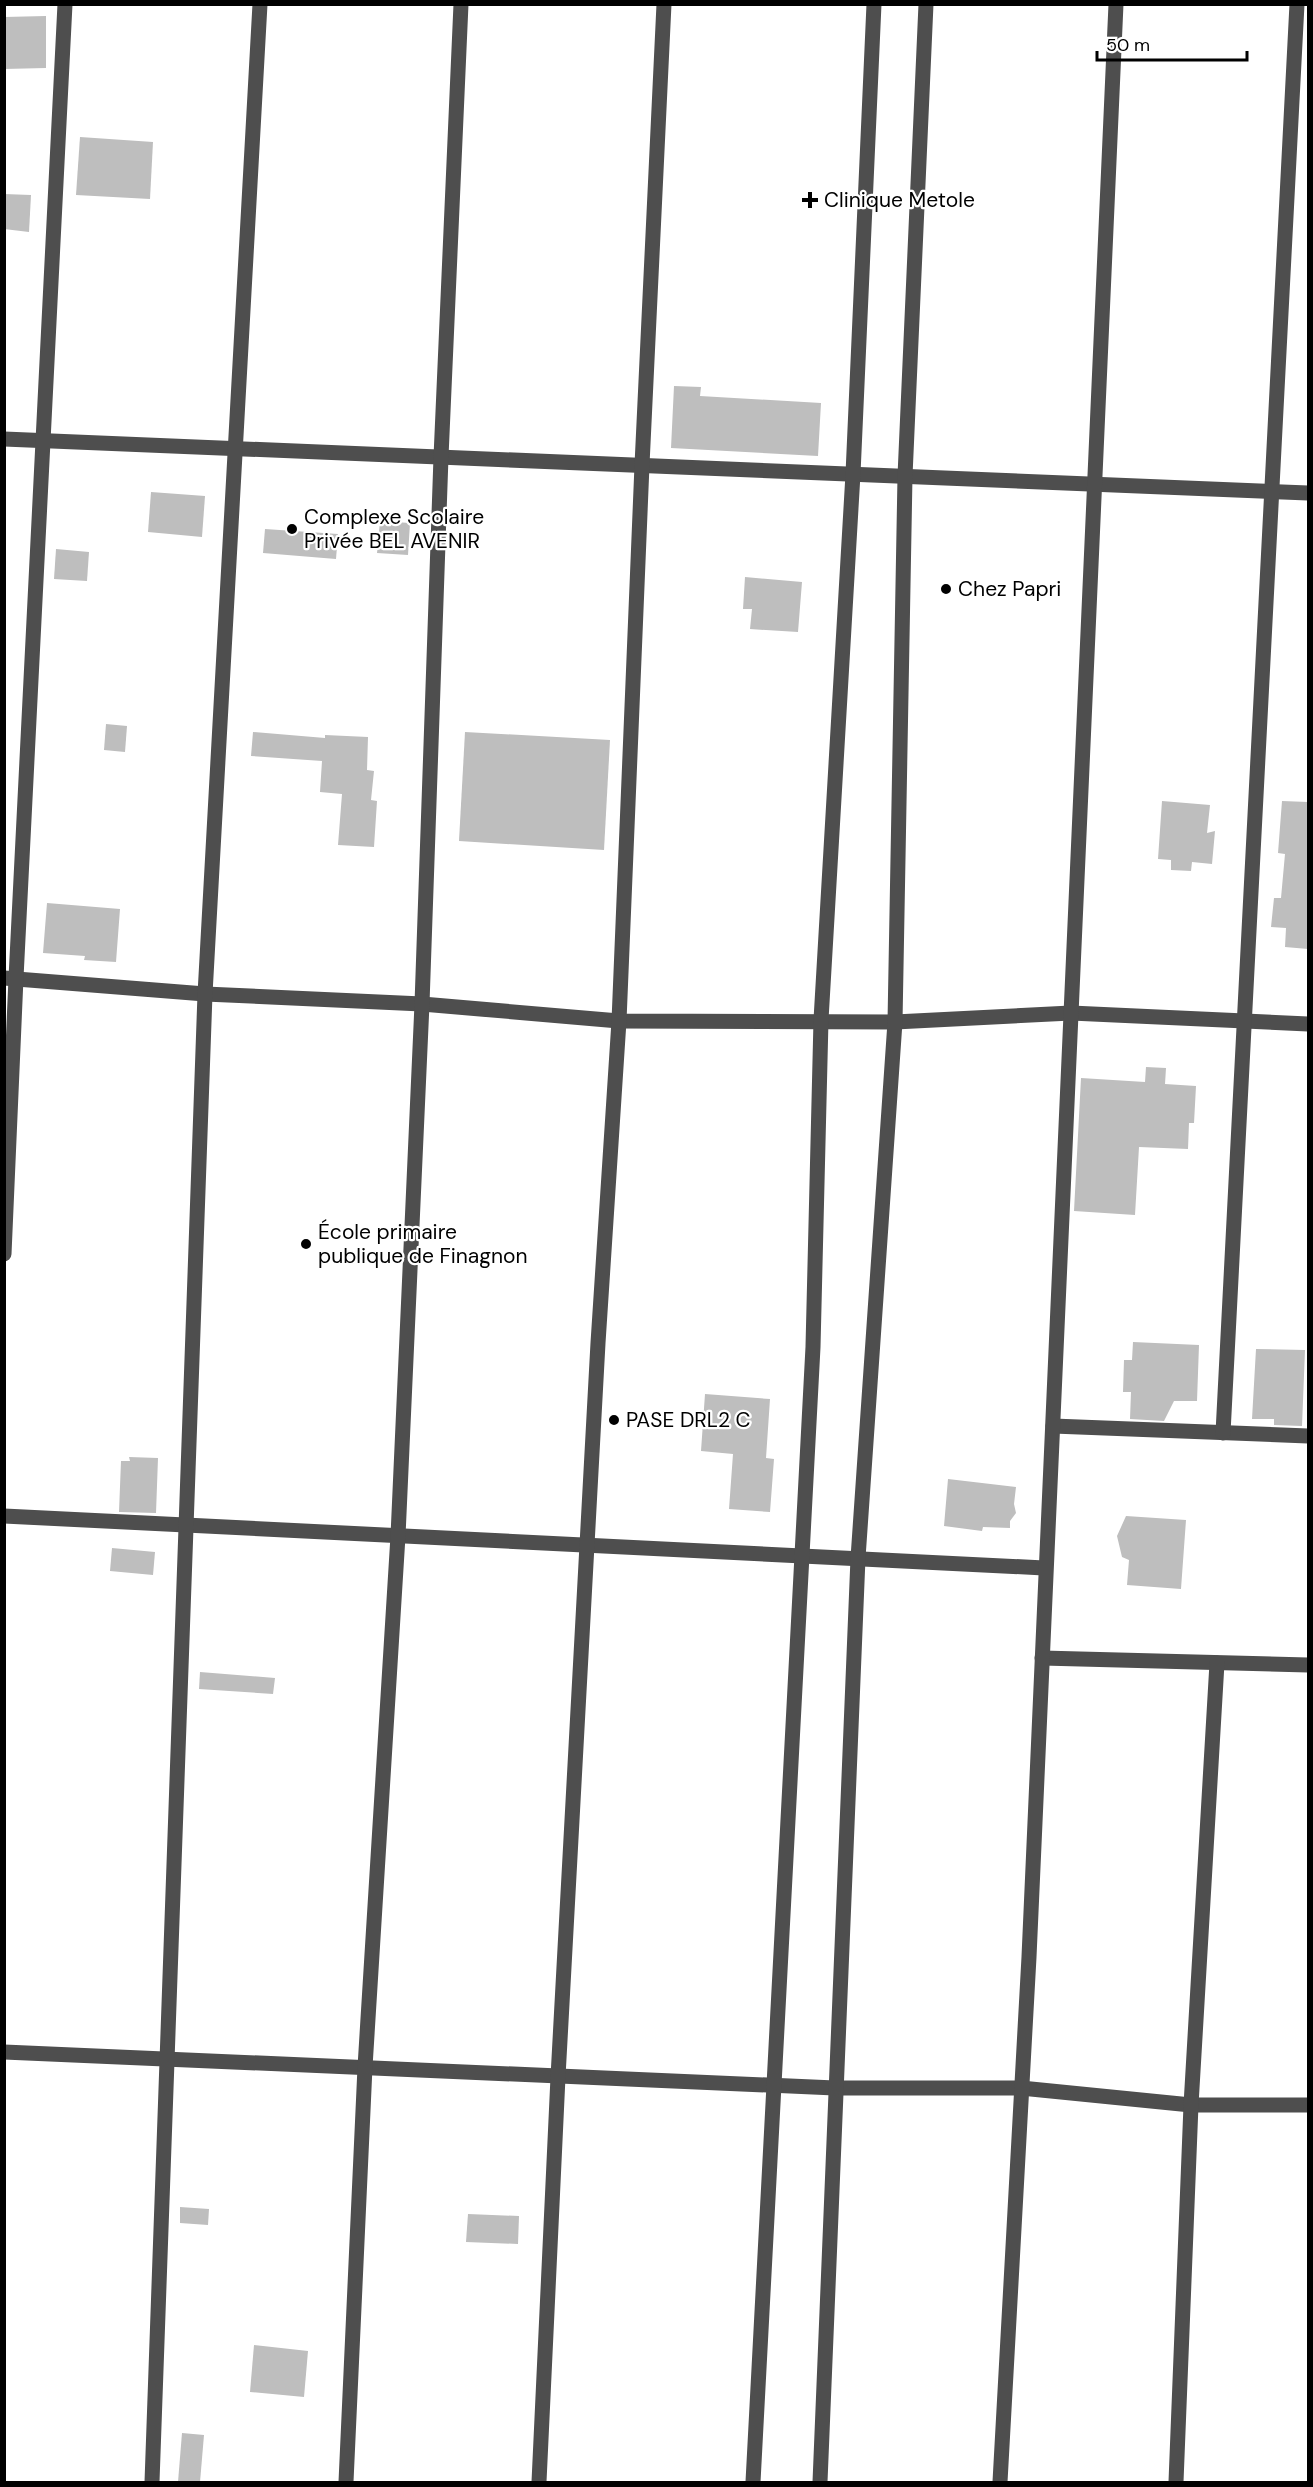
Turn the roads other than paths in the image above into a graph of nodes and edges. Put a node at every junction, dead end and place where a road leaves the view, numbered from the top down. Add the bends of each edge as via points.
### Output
1 (65, 4) edge
2 (260, 4) edge
3 (461, 4) edge
4 (664, 4) edge
5 (874, 4) edge
6 (926, 4) edge
7 (1116, 4) edge
8 (1297, 4) edge
9 (4, 439) edge
10 (43, 441) junction
11 (235, 449) junction
12 (441, 457) junction
13 (642, 465) junction
14 (853, 474) junction
15 (905, 476) junction
16 (1095, 484) junction
17 (1272, 491) junction
18 (1308, 493) edge
19 (10, 978) edge
20 (205, 994) junction
21 (422, 1004) junction
22 (1071, 1013) junction
23 (821, 1020) junction
24 (619, 1021) junction
25 (1245, 1021) junction
26 (895, 1022) junction
27 (1308, 1024) edge
28 (4, 1254) edge
29 (1053, 1426) junction
30 (1223, 1433) junction
31 (1308, 1436) edge
32 (4, 1516) edge
33 (186, 1525) junction
34 (398, 1536) junction
35 (588, 1545) junction
36 (803, 1556) junction
37 (858, 1558) junction
38 (1044, 1568) junction
39 (1042, 1658) junction
40 (1217, 1663) junction
41 (1308, 1665) edge
42 (4, 2052) edge
43 (168, 2060) junction
44 (365, 2067) junction
45 (558, 2077) junction
46 (776, 2084) junction
47 (835, 2088) junction
48 (1021, 2088) junction
49 (1191, 2105) junction
50 (1308, 2105) edge
51 (152, 2482) edge
52 (346, 2482) edge
53 (539, 2482) edge
54 (753, 2482) edge
55 (820, 2482) edge
56 (1000, 2482) edge
57 (1176, 2482) edge

1 - 10 street
2 - 11 street
3 - 12 street
4 - 13 street
5 - 14 street
6 - 15 street
7 - 16 street
8 - 17 street
9 - 10 street
10 - 11 street
10 - 19 street
11 - 12 street
11 - 20 street
12 - 13 street
12 - 21 street
13 - 14 street
13 - 24 street
14 - 15 street
14 - 23 street
15 - 16 street
15 - 26 street
16 - 17 street
16 - 22 street
17 - 18 street
17 - 25 street
19 - 20 street
19 - 28 street
20 - 21 street
20 - 33 street
21 - 24 street
21 - 34 street
22 - 25 street
22 - 26 street
22 - 29 street
23 - 24 street
23 - 26 street
23 - 36 street
24 - 35 street
25 - 27 street
25 - 30 street
26 - 37 street
29 - 30 street
29 - 38 street
30 - 31 street
32 - 33 street
33 - 34 street
33 - 43 street
34 - 35 street
34 - 44 street
35 - 36 street
35 - 45 street
36 - 37 street
36 - 46 street
37 - 38 street
37 - 47 street
38 - 39 street
39 - 40 street
39 - 48 street
40 - 41 street
40 - 49 street
42 - 43 street
43 - 44 street
43 - 51 street
44 - 45 street
44 - 52 street
45 - 46 street
45 - 53 street
46 - 47 street
46 - 54 street
47 - 48 street
47 - 55 street
48 - 49 street
48 - 56 street
49 - 50 street
49 - 57 street

